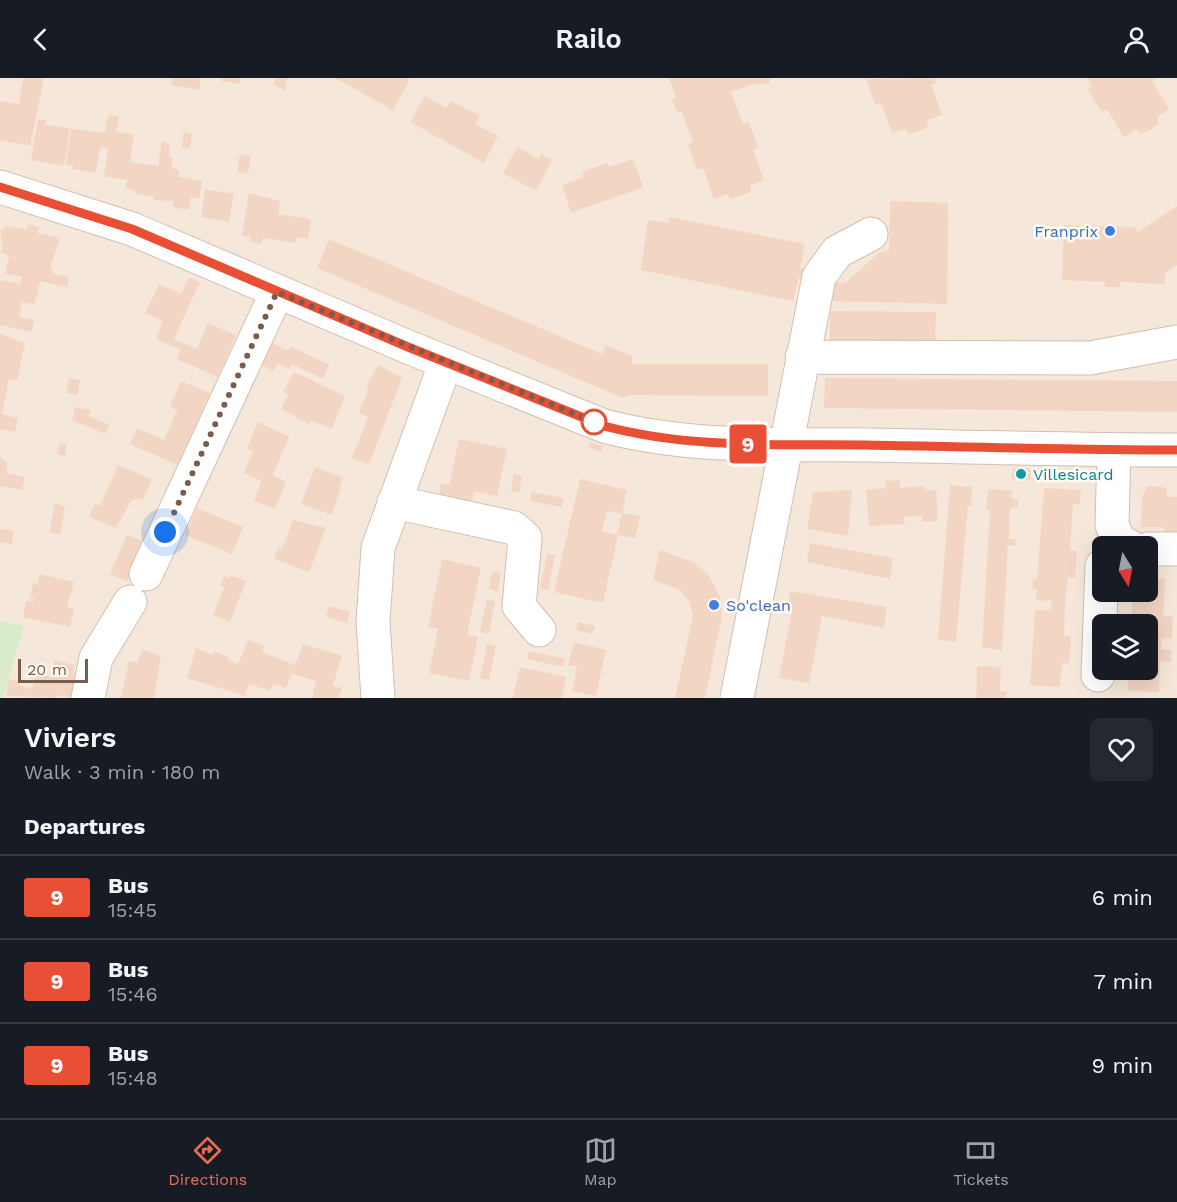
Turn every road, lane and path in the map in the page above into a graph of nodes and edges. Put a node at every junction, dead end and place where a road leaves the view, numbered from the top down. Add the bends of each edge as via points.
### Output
1 (0, 187) edge
2 (871, 234) dead end
3 (277, 292) junction
4 (1177, 342) edge
5 (802, 357) junction
6 (446, 362) junction
7 (784, 444) junction
8 (1114, 450) junction
9 (1177, 450) edge
10 (394, 502) junction
11 (1117, 536) edge
12 (1158, 549) edge
13 (1177, 549) edge
14 (146, 574) dead end
15 (130, 602) dead end
16 (539, 630) dead end
17 (88, 698) edge
18 (378, 698) edge
19 (737, 698) edge

1 - 3 street via 132,229
2 - 5 street via 837,252 819,277
3 - 6 street
3 - 14 street
4 - 5 street via 1089,358
5 - 7 street
6 - 7 street via 604,426 634,434 708,442
6 - 10 street
7 - 8 street
7 - 19 street
8 - 9 street
8 - 11 street via 1112,525
10 - 16 street via 514,528 525,538 519,606
10 - 18 street via 378,548 373,622
12 - 13 street
15 - 17 street via 96,658

